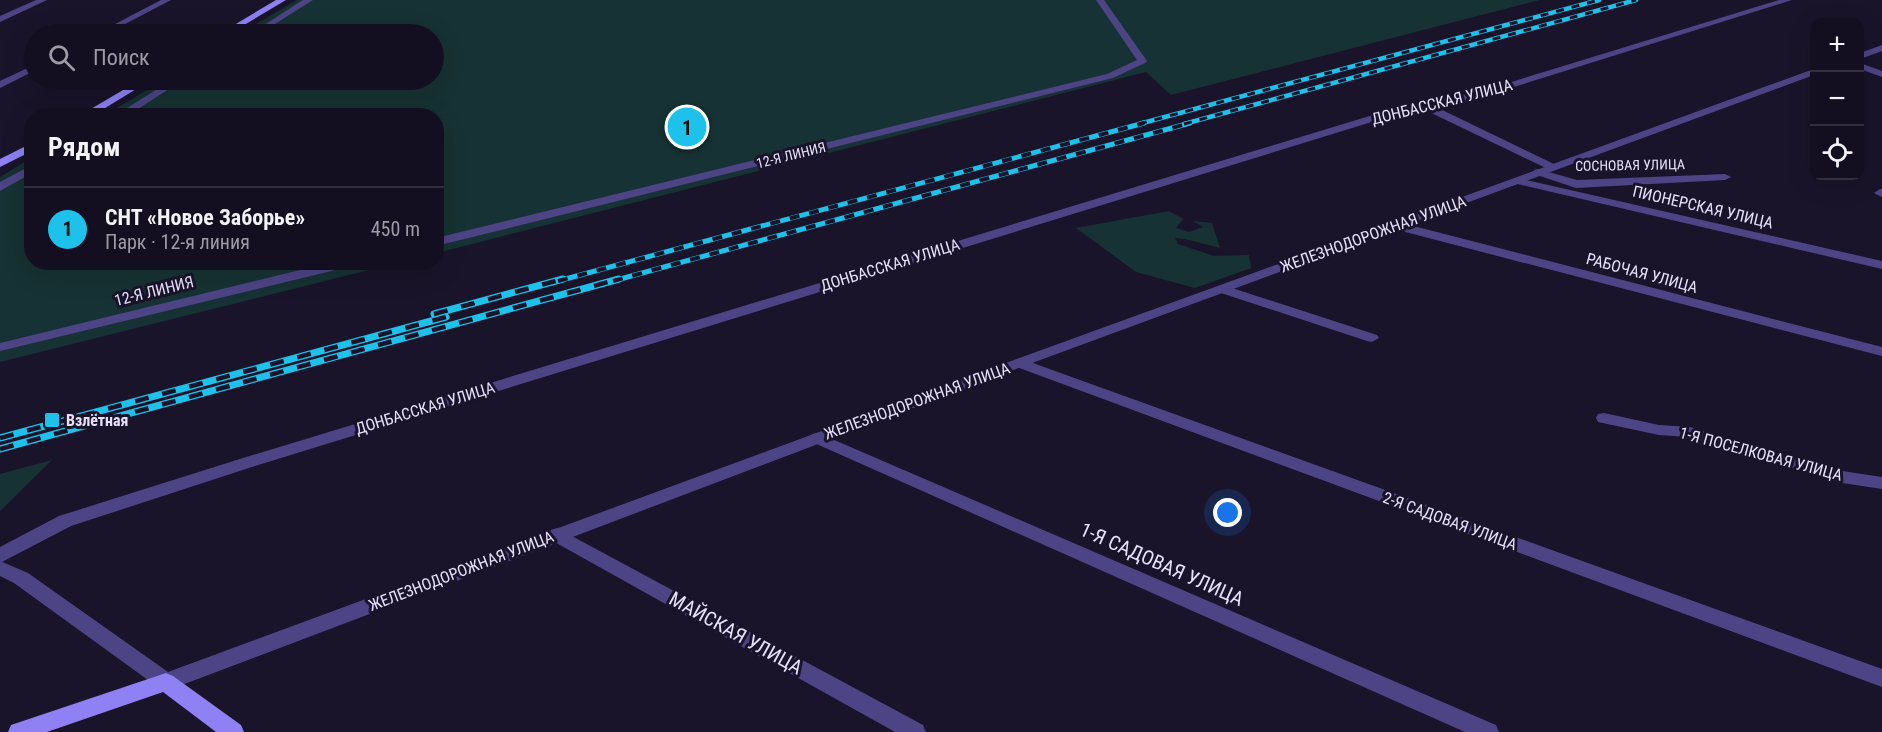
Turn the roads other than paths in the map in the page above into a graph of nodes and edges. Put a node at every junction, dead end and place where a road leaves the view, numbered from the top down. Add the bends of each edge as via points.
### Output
1 (43, 0) edge
2 (167, 0) edge
3 (282, 0) edge
4 (309, 0) edge
5 (1100, 0) edge
6 (1788, 0) edge
7 (0, 19) edge
8 (120, 24) edge
9 (240, 24) edge
10 (270, 24) edge
11 (1882, 48) edge
12 (1864, 55) edge
13 (1864, 67) edge
14 (24, 73) edge
15 (1810, 74) edge
16 (1882, 74) edge
17 (0, 85) edge
18 (129, 90) edge
19 (162, 90) edge
20 (1425, 106) junction
21 (98, 108) edge
22 (132, 108) edge
23 (24, 150) edge
24 (0, 164) edge
25 (1545, 169) junction
26 (24, 173) edge
27 (1725, 177) dead end
28 (1518, 182) junction
29 (0, 187) edge
30 (1571, 188) junction
31 (1394, 225) junction
32 (444, 240) edge
33 (1882, 265) edge
34 (318, 270) edge
35 (1223, 289) junction
36 (1372, 338) dead end
37 (0, 347) edge
38 (1882, 352) edge
39 (1019, 363) junction
40 (1604, 418) dead end
41 (819, 438) junction
42 (1882, 483) edge
43 (557, 535) junction
44 (0, 556) edge
45 (0, 568) edge
46 (1882, 678) edge
47 (166, 682) junction
48 (23, 731) edge
49 (233, 732) edge
50 (915, 732) edge
51 (1488, 732) edge

1 - 7 street
2 - 8 street
3 - 9 main road
4 - 10 street
5 - 32 street, 12-Я ЛИНИЯ via 1143,61 1100,79
6 - 20 street, ДОНБАССКАЯ УЛИЦА via 1511,85
11 - 12 street
13 - 16 street
14 - 17 street
15 - 25 street, ЖЕЛЕЗНОДОРОЖНАЯ УЛИЦА
18 - 21 main road
19 - 22 street
20 - 25 street, СОСНОВАЯ УЛИЦА
20 - 44 street, ДОНБАССКАЯ УЛИЦА via 1413,106 946,248 98,510 43,530
23 - 24 main road
25 - 28 street, ЖЕЛЕЗНОДОРОЖНАЯ УЛИЦА
25 - 30 street, СОСНОВАЯ УЛИЦА
26 - 29 street
27 - 30 street, СОСНОВАЯ УЛИЦА
28 - 30 street, ПИОНЕРСКАЯ УЛИЦА
28 - 31 street, ЖЕЛЕЗНОДОРОЖНАЯ УЛИЦА
30 - 33 street, ПИОНЕРСКАЯ УЛИЦА
31 - 35 street, ЖЕЛЕЗНОДОРОЖНАЯ УЛИЦА
31 - 38 street, РАБОЧАЯ УЛИЦА
34 - 37 street, 12-Я ЛИНИЯ
35 - 36 street
35 - 39 street, ЖЕЛЕЗНОДОРОЖНАЯ УЛИЦА
39 - 41 street, ЖЕЛЕЗНОДОРОЖНАЯ УЛИЦА
39 - 46 street, 2-Я САДОВАЯ УЛИЦА
40 - 42 street, 1-Я ПОСЕЛКОВАЯ УЛИЦА via 1659,430 1690,432 1842,477
41 - 43 street, ЖЕЛЕЗНОДОРОЖНАЯ УЛИЦА
41 - 51 street, 1-Я САДОВАЯ УЛИЦА
43 - 47 street, ЖЕЛЕЗНОДОРОЖНАЯ УЛИЦА
43 - 50 street, МАЙСКАЯ УЛИЦА
45 - 47 street via 21,578
47 - 48 main road, ЖЕЛЕЗНОДОРОЖНАЯ УЛИЦА
47 - 49 main road

